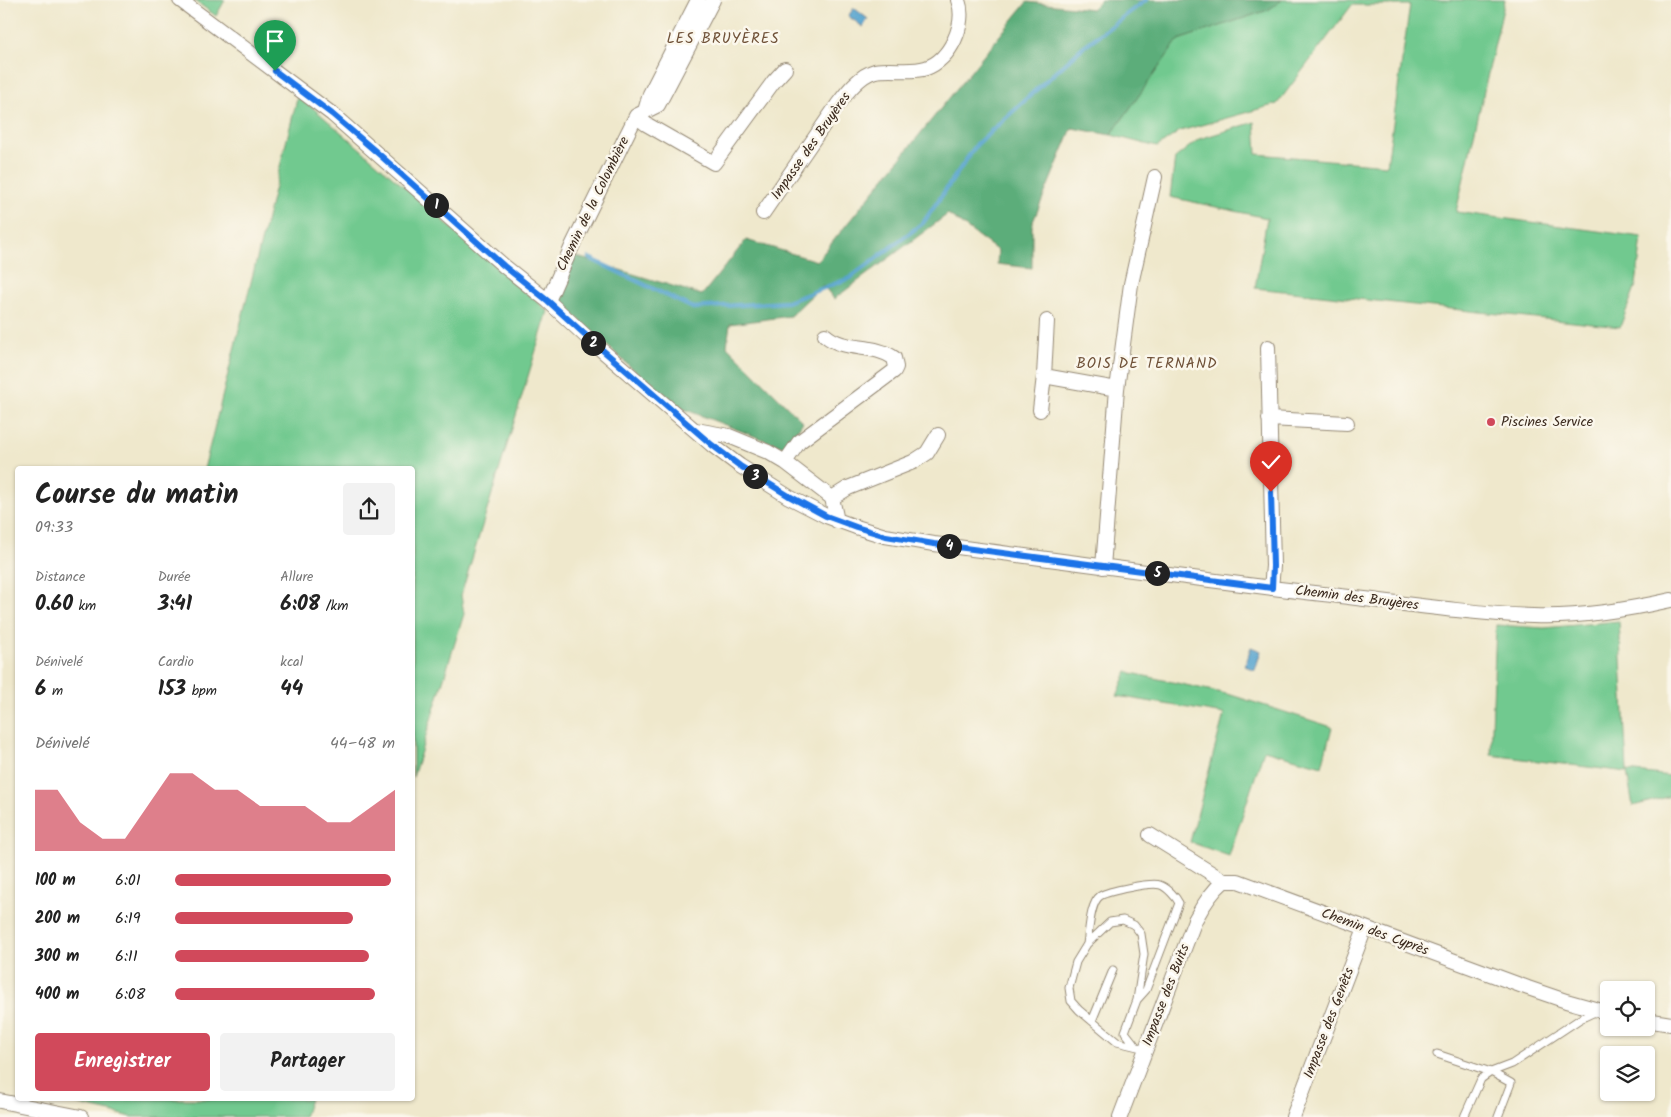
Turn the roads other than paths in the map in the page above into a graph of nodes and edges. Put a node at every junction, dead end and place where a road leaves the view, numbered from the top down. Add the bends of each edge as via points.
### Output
1 (180, 0) edge
2 (698, 0) edge
3 (713, 0) edge
4 (958, 0) edge
5 (785, 69) dead end
6 (640, 114) junction
7 (1155, 177) dead end
8 (763, 213) dead end
9 (548, 301) junction
10 (1047, 321) dead end
11 (825, 335) dead end
12 (1268, 347) dead end
13 (1044, 376) junction
14 (1117, 389) junction
15 (1040, 410) dead end
16 (1270, 418) junction
17 (1347, 423) dead end
18 (695, 430) junction
19 (938, 435) dead end
20 (785, 462) junction
21 (832, 498) junction
22 (838, 521) junction
23 (1103, 567) junction
24 (1272, 588) junction
25 (1671, 600) edge
26 (1150, 835) dead end
27 (1224, 882) junction
28 (1365, 928) junction
29 (1087, 944) junction
30 (1113, 970) dead end
31 (1137, 1000) junction
32 (1600, 1011) edge
33 (1600, 1013) edge
34 (1092, 1021) junction
35 (1655, 1021) edge
36 (1671, 1024) edge
37 (1141, 1047) junction
38 (1436, 1054) dead end
39 (1491, 1072) junction
40 (0, 1101) edge
41 (81, 1117) edge
42 (1120, 1117) edge
43 (1293, 1117) edge
44 (1464, 1117) edge
45 (1498, 1117) edge

1 - 9 street, Chemin des Bruyères via 332,114
2 - 6 street, Chemin de la Colombière
3 - 6 street, Chemin de la Colombière via 658,104
4 - 8 street, Impasse des Bruyères via 957,35 944,56 927,68 874,72 862,78 838,104
5 - 6 street via 714,163 646,124
6 - 9 street, Chemin de la Colombière via 573,244
7 - 14 street via 1131,284
9 - 18 street, Chemin des Bruyères
10 - 13 street
11 - 20 street via 831,341 844,345 884,352 894,358 896,367 799,442
12 - 16 street
13 - 14 street
13 - 15 street
14 - 23 street
16 - 17 street
16 - 24 street
18 - 20 street via 729,436
18 - 22 street, Chemin des Bruyères via 764,482
19 - 21 street via 927,452 914,462 848,488
20 - 21 street
21 - 22 street
22 - 23 street, Chemin des Bruyères via 886,536
23 - 24 street, Chemin des Bruyères
24 - 25 street, Chemin des Bruyères via 1534,616 1615,611
26 - 27 street, Chemin des Cyprès
27 - 28 street, Chemin des Cyprès via 1238,881
27 - 37 street, Impasse des Buits via 1215,889 1195,920
28 - 32 street, Chemin des Cyprès
28 - 43 street, Impasse des Genêts
29 - 31 lane via 1110,922 1123,920 1134,925 1141,934 1144,954
29 - 31 lane via 1093,906 1099,896 1136,885 1160,885 1176,897 1179,903 1146,990
29 - 34 lane via 1076,962 1069,988 1072,1001
30 - 34 lane
31 - 37 lane via 1125,1032
33 - 39 lane via 1580,1019 1512,1064
34 - 37 lane via 1117,1042
35 - 36 street
37 - 42 street, Impasse des Buits
38 - 39 lane
39 - 44 lane via 1481,1079
39 - 45 lane via 1511,1084
40 - 41 street

